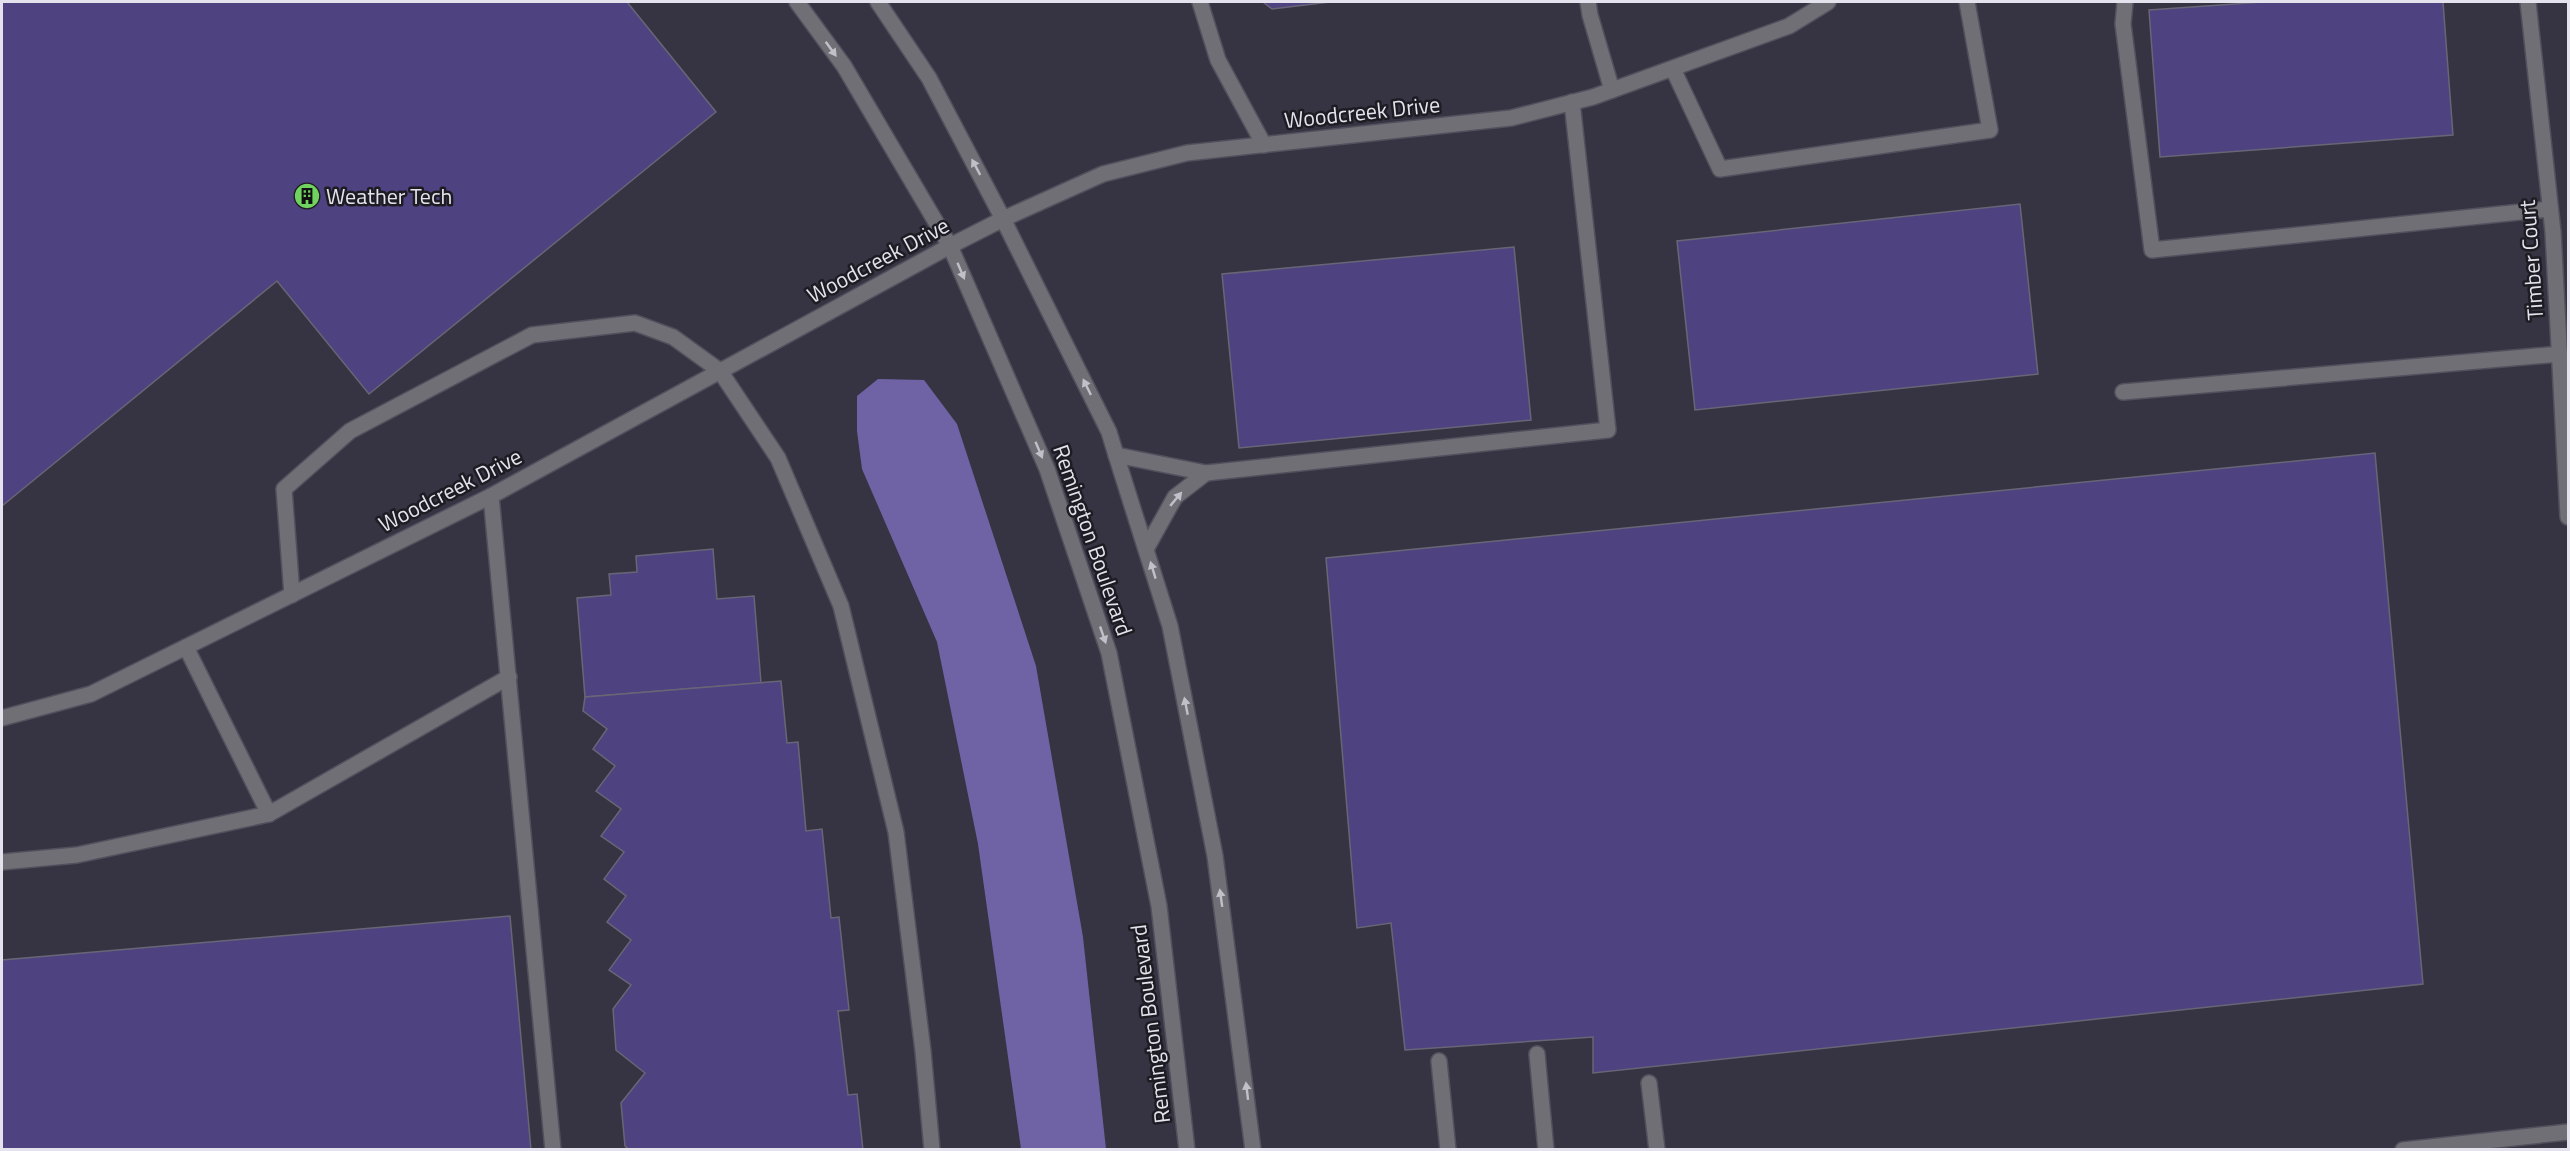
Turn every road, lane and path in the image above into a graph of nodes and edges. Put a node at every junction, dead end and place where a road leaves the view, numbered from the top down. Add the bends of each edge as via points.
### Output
1 (797, 2) edge
2 (878, 2) edge
3 (1200, 2) edge
4 (1588, 2) edge
5 (1828, 2) edge
6 (1967, 2) edge
7 (2125, 2) edge
8 (2528, 2) edge
9 (1672, 69) junction
10 (1612, 90) junction
11 (1572, 102) junction
12 (1264, 145) junction
13 (2550, 209) junction
14 (1003, 219) junction
15 (950, 246) junction
16 (2563, 316) edge
17 (2560, 354) junction
18 (720, 371) junction
19 (2123, 392) dead end
20 (1116, 455) junction
21 (1206, 473) junction
22 (491, 496) junction
23 (2568, 517) edge
24 (1146, 549) junction
25 (292, 595) junction
26 (186, 647) junction
27 (509, 677) junction
28 (2, 718) edge
29 (269, 814) junction
30 (2, 862) edge
31 (1537, 1054) dead end
32 (1439, 1061) dead end
33 (1649, 1083) dead end
34 (2568, 1132) edge
35 (553, 1149) edge
36 (932, 1149) edge
37 (1187, 1149) edge
38 (1253, 1149) edge
39 (1448, 1149) edge
40 (1546, 1149) edge
41 (1657, 1149) edge
42 (2403, 1149) edge

1 -> 15 street, Remington Boulevard via 844,66
14 -> 2 street, Remington Boulevard via 929,78
3 - 12 street via 1218,60
4 - 10 street
5 - 9 street, Woodcreek Drive via 1789,26
6 - 9 street via 1990,130 1720,169
7 - 13 street via 2124,24 2152,250
8 - 13 street, Timber Court
9 - 10 street, Woodcreek Drive
10 - 11 street, Woodcreek Drive
11 - 12 street, Woodcreek Drive via 1511,118
11 - 21 street via 1608,430
12 - 14 street, Woodcreek Drive via 1187,153 1103,174
13 - 16 street, Timber Court
14 - 15 street, Woodcreek Drive
20 -> 14 street, Remington Boulevard via 1109,432
15 - 18 street, Woodcreek Drive
15 -> 37 street, Remington Boulevard via 1047,469 1109,653 1159,906
16 - 17 street, Timber Court
17 - 19 street
17 - 23 street, Timber Court
18 - 22 street, Woodcreek Drive
18 - 25 street via 673,338 635,323 532,335 522,340 350,431 284,489
18 - 36 street via 778,458 841,606 896,832 924,1051
20 - 21 street
20 - 24 street, Remington Boulevard
24 -> 21 street via 1175,497
22 - 25 street, Woodcreek Drive
22 - 27 street
38 -> 24 street, Remington Boulevard via 1215,856 1170,626
25 - 26 street, Woodcreek Drive
26 - 28 street, Woodcreek Drive via 91,694
26 - 29 street
27 - 29 street
27 - 35 street
29 - 30 street via 76,855
31 - 40 street
32 - 39 street
33 - 41 street
34 - 42 street

